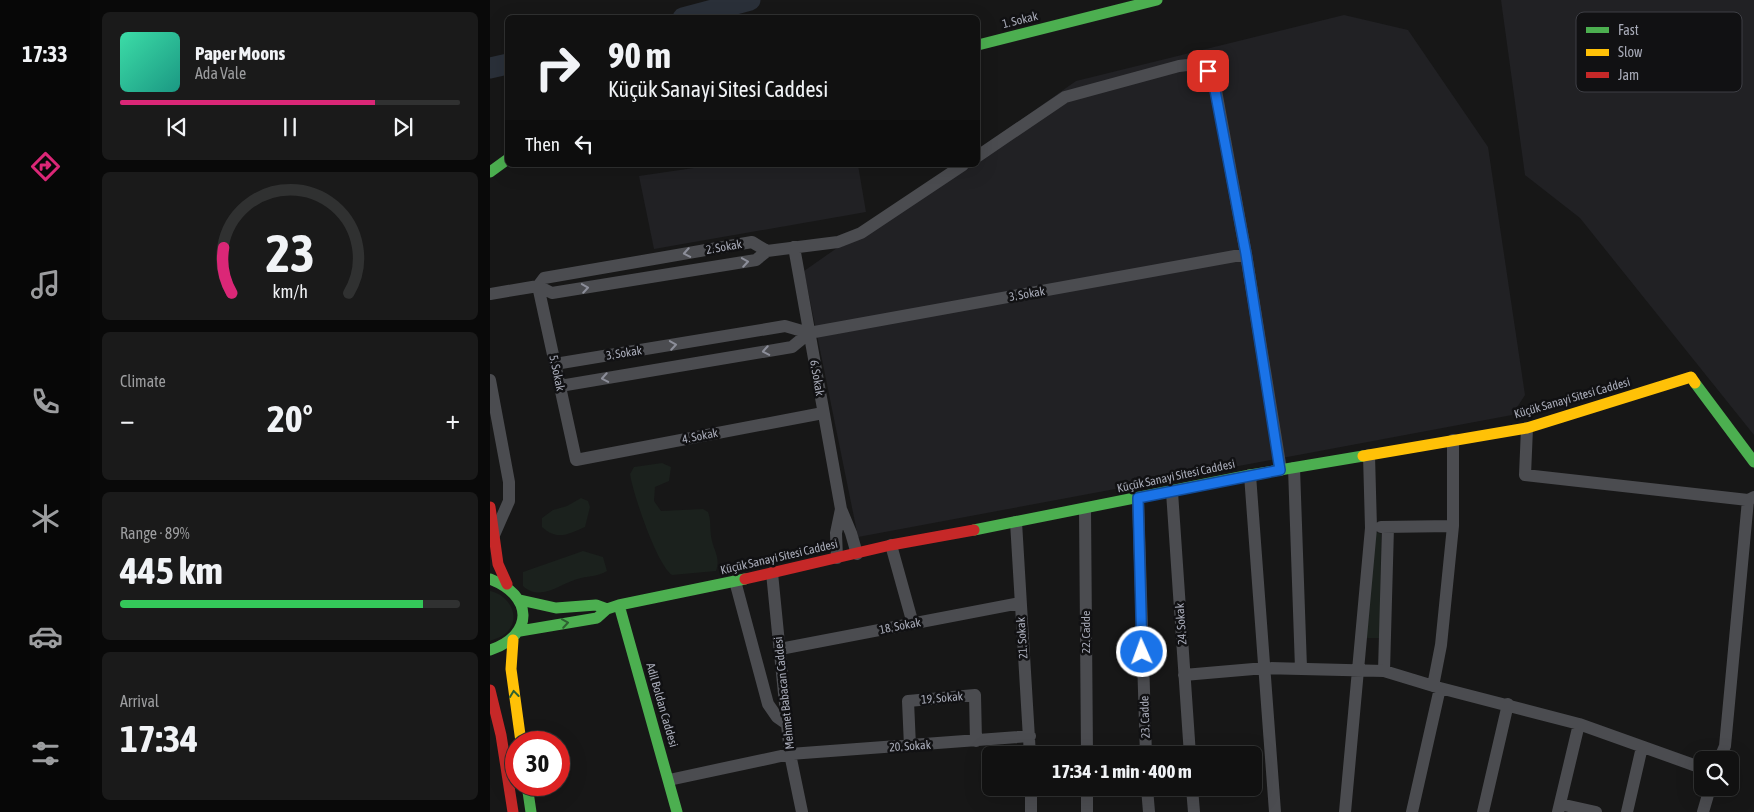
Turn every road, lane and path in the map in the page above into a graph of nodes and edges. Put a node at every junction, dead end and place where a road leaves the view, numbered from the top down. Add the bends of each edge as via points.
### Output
1 (1157, 0) edge
2 (980, 44) edge
3 (980, 155) edge
4 (505, 161) edge
5 (960, 167) edge
6 (490, 172) edge
7 (794, 247) junction
8 (768, 251) junction
9 (1246, 254) junction
10 (538, 286) junction
11 (490, 294) edge
12 (809, 333) junction
13 (555, 364) junction
14 (490, 380) edge
15 (560, 386) junction
16 (823, 413) junction
17 (1527, 428) junction
18 (1453, 440) junction
19 (1369, 455) junction
20 (576, 460) joint
21 (1754, 462) edge
22 (1294, 468) junction
23 (1280, 470) junction
24 (1250, 475) junction
25 (1172, 492) junction
26 (1138, 498) junction
27 (1751, 498) edge
28 (490, 507) edge
29 (840, 509) junction
30 (1085, 509) junction
31 (1016, 522) junction
32 (1453, 526) junction
33 (1388, 527) junction
34 (1371, 528) junction
35 (494, 535) junction
36 (891, 545) junction
37 (857, 554) junction
38 (837, 558) junction
39 (772, 573) junction
40 (490, 579) edge
41 (735, 581) junction
42 (507, 584) junction
43 (520, 600) junction
44 (1020, 603) junction
45 (619, 606) junction
46 (607, 609) junction
47 (913, 624) junction
48 (516, 635) junction
49 (780, 649) junction
50 (490, 650) edge
51 (1265, 668) junction
52 (1301, 668) junction
53 (1356, 668) junction
54 (1384, 670) junction
55 (1184, 675) junction
56 (1436, 687) junction
57 (490, 690) edge
58 (1508, 704) junction
59 (787, 724) junction
60 (1579, 724) junction
61 (519, 731) edge
62 (495, 736) edge
63 (1030, 736) junction
64 (976, 741) junction
65 (910, 746) junction
66 (1030, 746) edge
67 (1087, 746) edge
68 (1146, 746) edge
69 (1189, 746) edge
70 (1642, 747) junction
71 (1723, 751) edge
72 (790, 754) junction
73 (1694, 765) edge
74 (669, 780) junction
75 (529, 796) edge
76 (1030, 796) edge
77 (1087, 796) edge
78 (1148, 796) edge
79 (1193, 796) edge
80 (1708, 796) edge
81 (1559, 808) edge
82 (513, 812) edge
83 (531, 812) edge
84 (677, 812) edge
85 (802, 812) edge
86 (1031, 812) edge
87 (1087, 812) edge
88 (1149, 812) edge
89 (1194, 812) edge
90 (1275, 812) edge
91 (1344, 812) edge
92 (1412, 812) edge
93 (1483, 812) edge
94 (1596, 812) edge
95 (1627, 812) edge
96 (1703, 812) edge

1 - 2 street, 1. Sokak
3 - 9 street via 1065,97 1195,64 1208,71 1214,85
4 - 6 street
5 - 7 street via 861,233 838,242
7 - 8 street
7 - 12 street, 6. Sokak
10 -> 8 street, 2. Sokak via 552,293 562,292 756,260
8 -> 10 street, 2. Sokak via 752,242 544,278
9 - 12 street, 3. Sokak
9 - 23 street
10 - 11 street, 2. Sokak
10 - 13 street, 5. Sokak
13 -> 12 street, 3. Sokak via 785,326
12 -> 15 street, 3. Sokak via 792,347
12 - 16 street, 6. Sokak
13 - 15 street, 5. Sokak
14 - 35 street via 509,482 509,501
15 - 20 street, 5. Sokak
16 - 20 street, 4. Sokak
16 - 29 street, 6. Sokak
17 - 18 street, Küçük Sanayi Sitesi Caddesi
17 - 21 street, Küçük Sanayi Sitesi Caddesi via 1691,377
17 - 27 street via 1525,475
18 - 19 street, Küçük Sanayi Sitesi Caddesi
18 - 32 street
19 - 22 street, Küçük Sanayi Sitesi Caddesi
19 - 34 street
22 - 23 street, Küçük Sanayi Sitesi Caddesi
22 - 52 street
23 - 24 street, Küçük Sanayi Sitesi Caddesi
24 - 25 street, Küçük Sanayi Sitesi Caddesi
24 - 51 street
25 - 26 street, Küçük Sanayi Sitesi Caddesi
25 - 55 street, 24. Sokak
26 - 30 street, Küçük Sanayi Sitesi Caddesi
26 - 68 street, 23. Cadde
27 - 71 street
28 - 35 street
29 - 37 street
29 - 38 street via 836,533
30 - 31 street, Küçük Sanayi Sitesi Caddesi
30 - 67 street, 22. Cadde
31 - 36 street, Küçük Sanayi Sitesi Caddesi
31 - 44 street, 21. Sokak
32 - 33 street
32 - 56 street
33 - 34 street
33 - 54 street
34 - 53 street
35 - 42 street via 498,564
36 - 37 street, Küçük Sanayi Sitesi Caddesi
36 - 47 street
37 - 38 street, Küçük Sanayi Sitesi Caddesi
38 - 39 street, Küçük Sanayi Sitesi Caddesi
39 - 41 street, Küçük Sanayi Sitesi Caddesi
39 - 49 street, Mehmet Babacan Caddesi
40 - 42 street
41 - 45 street, Küçük Sanayi Sitesi Caddesi
41 - 59 street via 768,704
42 - 43 street
43 - 46 street, Küçük Sanayi Sitesi Caddesi via 556,608 596,604
43 - 48 street via 523,619
44 - 47 street, 18. Sokak
44 - 63 street, 21. Sokak
45 - 46 street, Küçük Sanayi Sitesi Caddesi
45 - 74 street, Adil Boldan Caddesi
48 -> 46 street, Küçük Sanayi Sitesi Caddesi via 598,618
47 - 49 street, 18. Sokak
48 - 50 street, Küçük Sanayi Sitesi Caddesi via 503,647
61 -> 48 street via 511,669
49 - 59 street, Mehmet Babacan Caddesi
51 - 52 street
51 - 55 street
51 - 90 street
52 - 53 street
53 - 54 street
53 - 91 street
54 - 56 street
55 - 69 street, 24. Sokak
56 - 58 street
56 - 92 street
57 - 62 street
58 - 60 street
58 - 93 street
59 - 72 street, Mehmet Babacan Caddesi
60 - 70 street
60 - 81 street
62 - 82 street
63 - 64 street, 20. Sokak
63 - 66 street, 21. Sokak
64 - 65 street, 20. Sokak
64 - 65 street, 19. Sokak via 974,695 908,702
65 - 72 street, 20. Sokak
70 - 73 street
70 - 95 street
72 - 74 street, 20. Sokak
72 - 85 street, Mehmet Babacan Caddesi
74 - 84 street, Adil Boldan Caddesi
75 - 83 street
76 - 86 street
77 - 87 street
78 - 88 street
79 - 89 street
80 - 96 street
81 - 94 street

